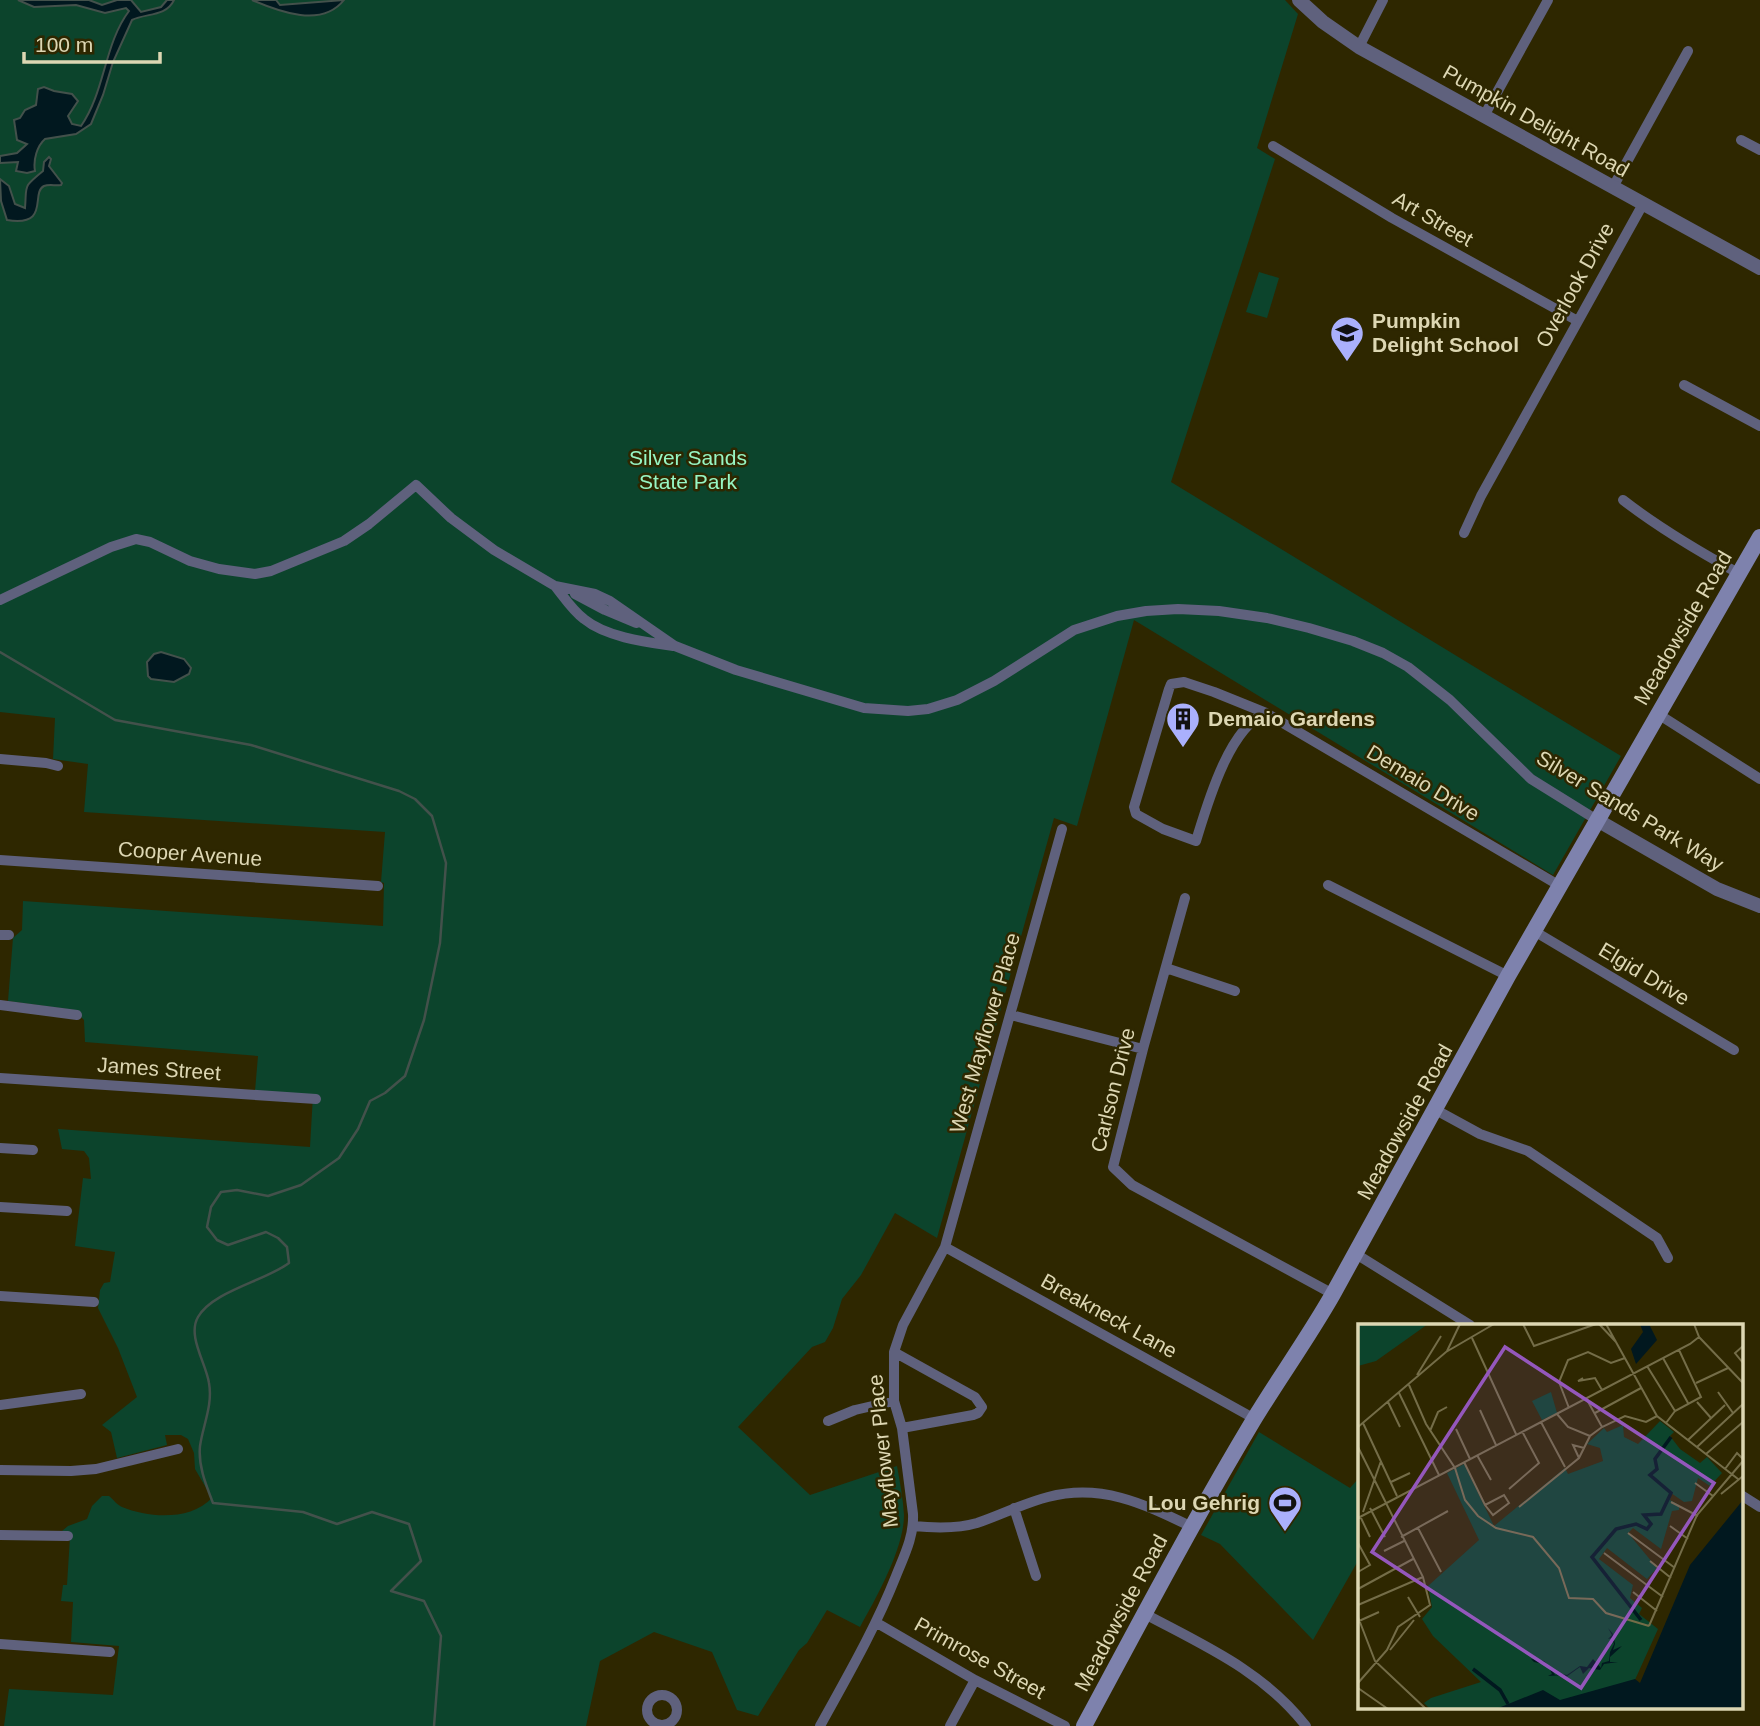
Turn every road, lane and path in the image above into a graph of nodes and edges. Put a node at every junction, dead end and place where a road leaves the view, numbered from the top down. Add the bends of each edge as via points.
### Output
1 (1299, 0) edge
2 (1384, 0) edge
3 (1548, 0) edge
4 (1359, 47) junction
5 (1688, 51) dead end
6 (1484, 116) junction
7 (1741, 140) dead end
8 (1273, 146) dead end
9 (1760, 150) edge
10 (1613, 187) junction
11 (1643, 204) junction
12 (1760, 268) edge
13 (1576, 320) junction
14 (1685, 385) dead end
15 (1760, 426) edge
16 (1623, 499) dead end
17 (1464, 533) dead end
18 (1760, 537) edge
19 (1738, 573) junction
20 (555, 586) junction
21 (0, 600) edge
22 (676, 646) junction
23 (1266, 713) junction
24 (1658, 713) junction
25 (0, 759) edge
26 (58, 766) dead end
27 (1760, 779) edge
28 (1597, 820) junction
29 (1062, 829) dead end
30 (0, 860) edge
31 (1328, 885) dead end
32 (378, 886) dead end
33 (1560, 886) junction
34 (1185, 898) dead end
35 (1760, 906) edge
36 (1534, 931) junction
37 (1166, 968) junction
38 (1508, 976) junction
39 (1235, 991) dead end
40 (0, 1005) edge
41 (77, 1015) dead end
42 (1011, 1015) junction
43 (1143, 1049) junction
44 (1734, 1050) dead end
45 (0, 1078) edge
46 (316, 1099) dead end
47 (1436, 1110) junction
48 (0, 1148) edge
49 (33, 1150) dead end
50 (0, 1207) edge
51 (67, 1211) dead end
52 (945, 1247) junction
53 (1356, 1254) junction
54 (1668, 1258) dead end
55 (1333, 1294) junction
56 (0, 1296) edge
57 (94, 1302) dead end
58 (1469, 1324) edge
59 (894, 1352) junction
60 (81, 1394) dead end
61 (894, 1401) junction
62 (0, 1405) edge
63 (1255, 1419) junction
64 (828, 1421) dead end
65 (902, 1428) junction
66 (178, 1449) dead end
67 (0, 1470) edge
68 (1742, 1496) edge
69 (1760, 1507) edge
70 (1014, 1508) junction
71 (914, 1526) junction
72 (1192, 1527) junction
73 (0, 1535) edge
74 (68, 1536) dead end
75 (1036, 1576) dead end
76 (1144, 1614) junction
77 (877, 1623) junction
78 (0, 1644) edge
79 (110, 1652) dead end
80 (975, 1680) junction
81 (820, 1726) edge
82 (950, 1726) edge
83 (1065, 1726) edge
84 (1084, 1726) edge
85 (1306, 1726) edge

1 - 4 street, Pumpkin Delight Road
2 - 4 street
3 - 6 street
4 - 6 street, Pumpkin Delight Road
5 - 10 street
6 - 10 street, Pumpkin Delight Road
7 - 9 street
8 - 13 street, Art Street
10 - 11 street, Pumpkin Delight Road
11 - 12 street, Pumpkin Delight Road
11 - 13 street, Overlook Drive
13 - 17 street, Overlook Drive
14 - 15 street
16 - 19 street via 1690,547
18 - 19 main road, Meadowside Road
19 - 24 main road, Meadowside Road
20 - 21 street, Silver Sands Park Way via 473,535 416,485 344,541 271,571 255,574 219,569 136,539
20 - 22 street, Silver Sands Park Way via 573,590 605,610 642,624
20 - 22 street, Silver Sands Park Way via 590,624
22 - 28 street, Silver Sands Park Way via 813,694 863,708 908,712 970,694 1074,630 1117,617 1178,609 1267,618 1353,641 1408,667 1450,700 1531,779
23 - 23 street, Demaio Drive via 1254,718 1221,768 1196,841 1136,814 1134,807 1171,684 1184,682
23 - 33 street, Demaio Drive
24 - 27 street
24 - 28 main road, Meadowside Road
25 - 26 street
28 - 33 main road, Meadowside Road
28 - 35 street, Silver Sands Park Way via 1717,889
29 - 42 street, West Mayflower Place
30 - 32 street, Cooper Avenue
31 - 38 street
33 - 36 main road, Meadowside Road
34 - 37 street, Carlson Drive
36 - 38 main road, Meadowside Road
36 - 44 street, Elgid Drive
37 - 39 street
37 - 43 street, Carlson Drive
38 - 47 main road, Meadowside Road
40 - 41 street
42 - 43 street
42 - 52 street, West Mayflower Place
43 - 55 street, Carlson Drive via 1114,1167 1132,1185
45 - 46 street, James Street
47 - 53 main road, Meadowside Road
47 - 54 street via 1480,1134 1528,1151 1657,1238
48 - 49 street
50 - 51 street
52 - 59 street, Mayflower Place via 903,1325
52 - 63 street, Breakneck Lane
53 - 55 main road, Meadowside Road
53 - 58 street
55 - 63 main road, Meadowside Road
56 - 57 street
59 - 61 street, Mayflower Place
59 - 65 street via 975,1397 982,1407 973,1415
60 - 62 street
61 - 64 street
61 - 65 street, Mayflower Place
63 - 72 main road, Meadowside Road
65 - 71 street, Mayflower Place
66 - 67 street via 96,1469
68 - 69 street
70 - 71 street via 975,1524
70 - 72 street via 1050,1496 1099,1493 1132,1500
70 - 75 street
71 - 77 street, Mayflower Place
72 - 76 main road, Meadowside Road
73 - 74 street
76 - 84 main road, Meadowside Road
76 - 85 street via 1247,1669 1280,1696
77 - 80 street, Primrose Street
77 - 81 street, Mayflower Place
78 - 79 street
80 - 82 street
80 - 83 street, Primrose Street

